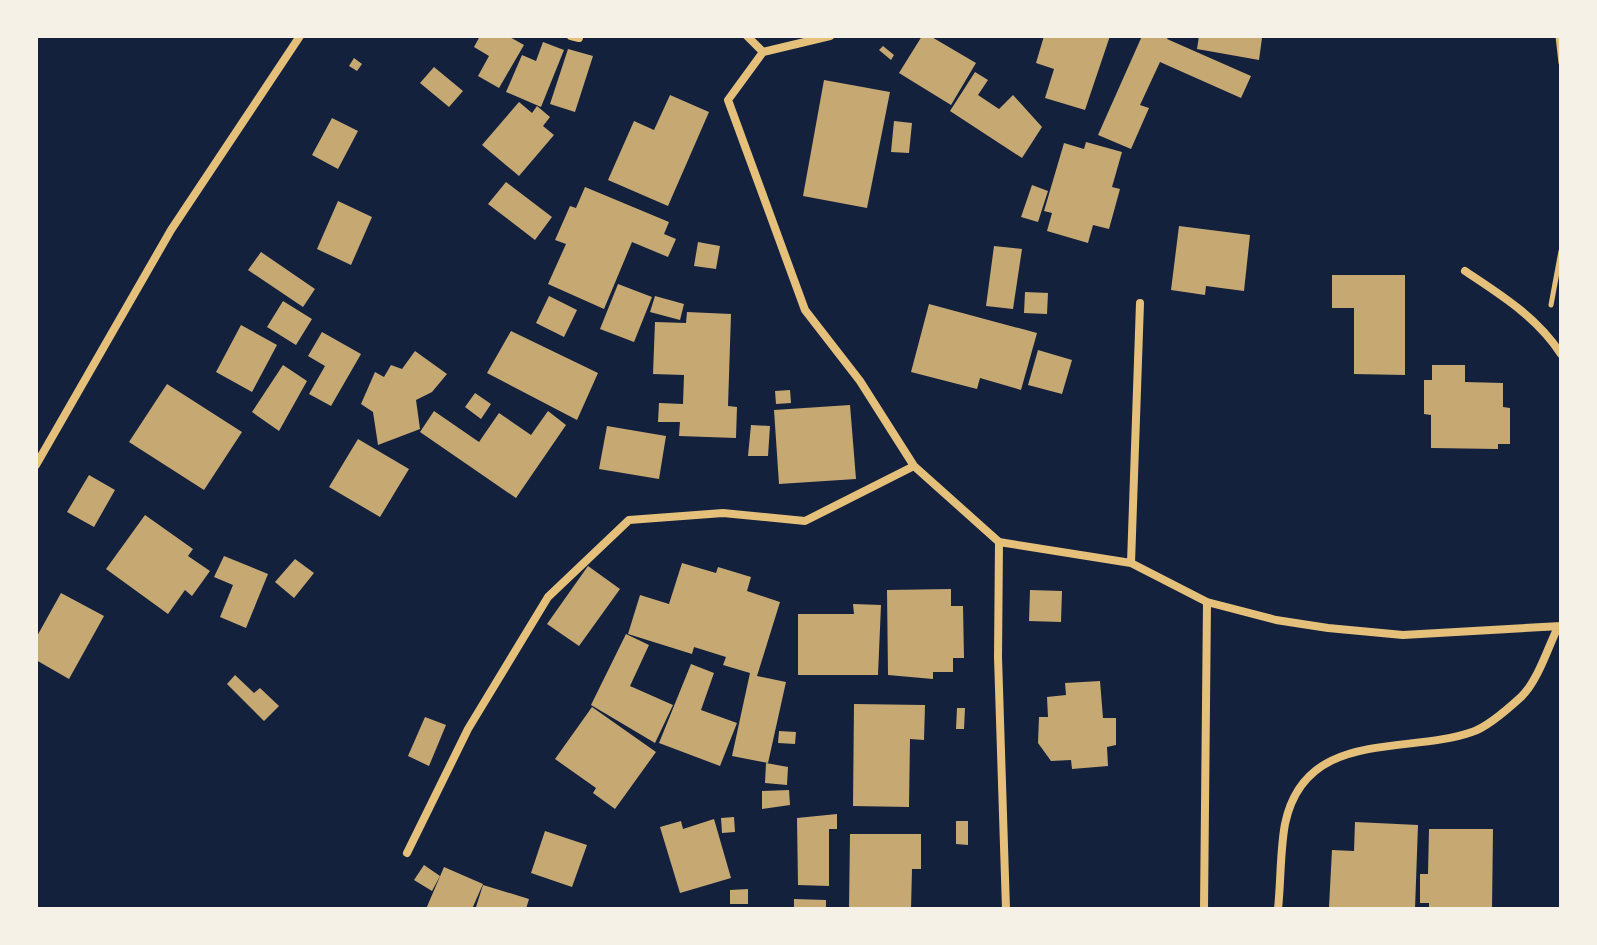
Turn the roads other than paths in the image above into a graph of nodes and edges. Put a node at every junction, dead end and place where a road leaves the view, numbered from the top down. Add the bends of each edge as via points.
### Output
1 (300, 36) edge
2 (747, 36) edge
3 (830, 36) edge
4 (763, 52) junction
5 (1465, 271) dead end
6 (1140, 303) dead end
7 (1561, 354) edge
8 (36, 465) edge
9 (914, 466) junction
10 (999, 542) junction
11 (1131, 563) junction
12 (1207, 602) junction
13 (1559, 626) edge
14 (407, 853) dead end
15 (1006, 909) edge
16 (1204, 909) edge
17 (1278, 909) edge

1 - 8 street via 171,230
2 - 4 street
3 - 4 street
4 - 9 street via 728,100 781,247 805,310 860,381
5 - 7 street via 1516,306 1548,334
6 - 11 street
9 - 10 street
9 - 14 street via 805,521 723,513 629,520 548,597 468,729
10 - 11 street
10 - 15 street
11 - 12 street
12 - 13 street via 1276,620 1403,635
12 - 16 street
13 - 17 street via 1524,695 1476,731 1437,741 1378,744 1337,757 1302,786 1286,822

